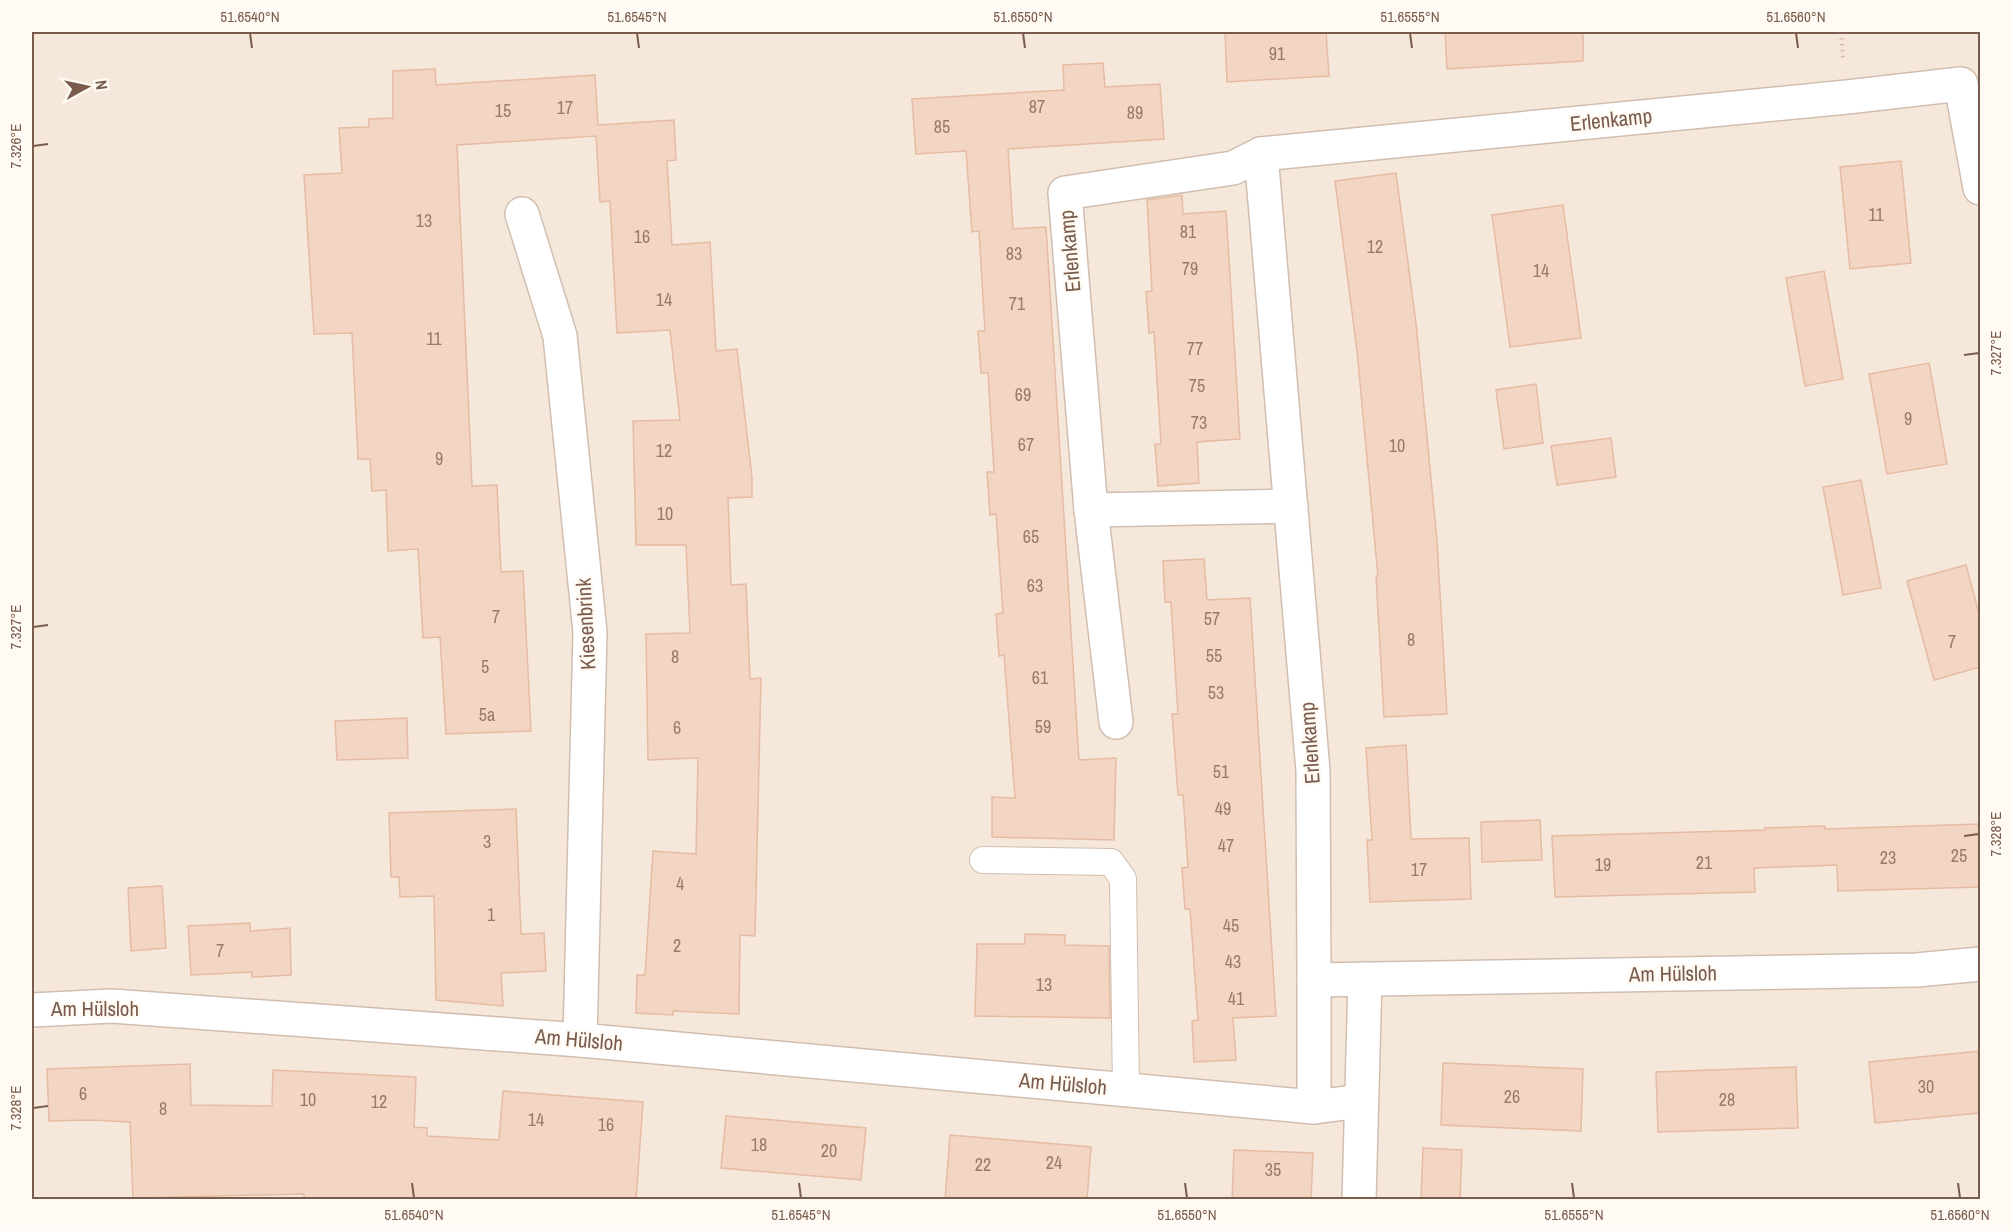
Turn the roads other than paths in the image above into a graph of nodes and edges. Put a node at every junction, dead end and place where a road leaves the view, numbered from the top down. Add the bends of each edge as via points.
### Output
1 (1261, 154) junction
2 (1980, 188) edge
3 (522, 214) dead end
4 (1291, 506) junction
5 (1091, 510) junction
6 (1116, 722) dead end
7 (984, 860) dead end
8 (1980, 964) edge
9 (1365, 979) junction
10 (1314, 980) junction
11 (32, 1010) edge
12 (580, 1040) junction
13 (1126, 1090) junction
14 (1361, 1101) junction
15 (1314, 1107) junction
16 (1359, 1200) edge

1 - 2 street, Erlenkamp via 1961,84
1 - 4 street, Erlenkamp
1 - 5 street, Erlenkamp via 1233,168 1065,193
3 - 12 street, Kiesenbrink via 560,336 590,632
4 - 5 street
4 - 10 street, Erlenkamp via 1313,771
5 - 6 street, Erlenkamp
7 - 13 lane, Am Hülsloh via 1111,862 1123,879
8 - 9 street, Am Hülsloh via 1905,970
9 - 10 street
9 - 14 street
10 - 15 street, Erlenkamp
11 - 12 street, Am Hülsloh via 112,1006
12 - 13 street, Am Hülsloh
13 - 15 street, Am Hülsloh
14 - 15 street
14 - 16 street

